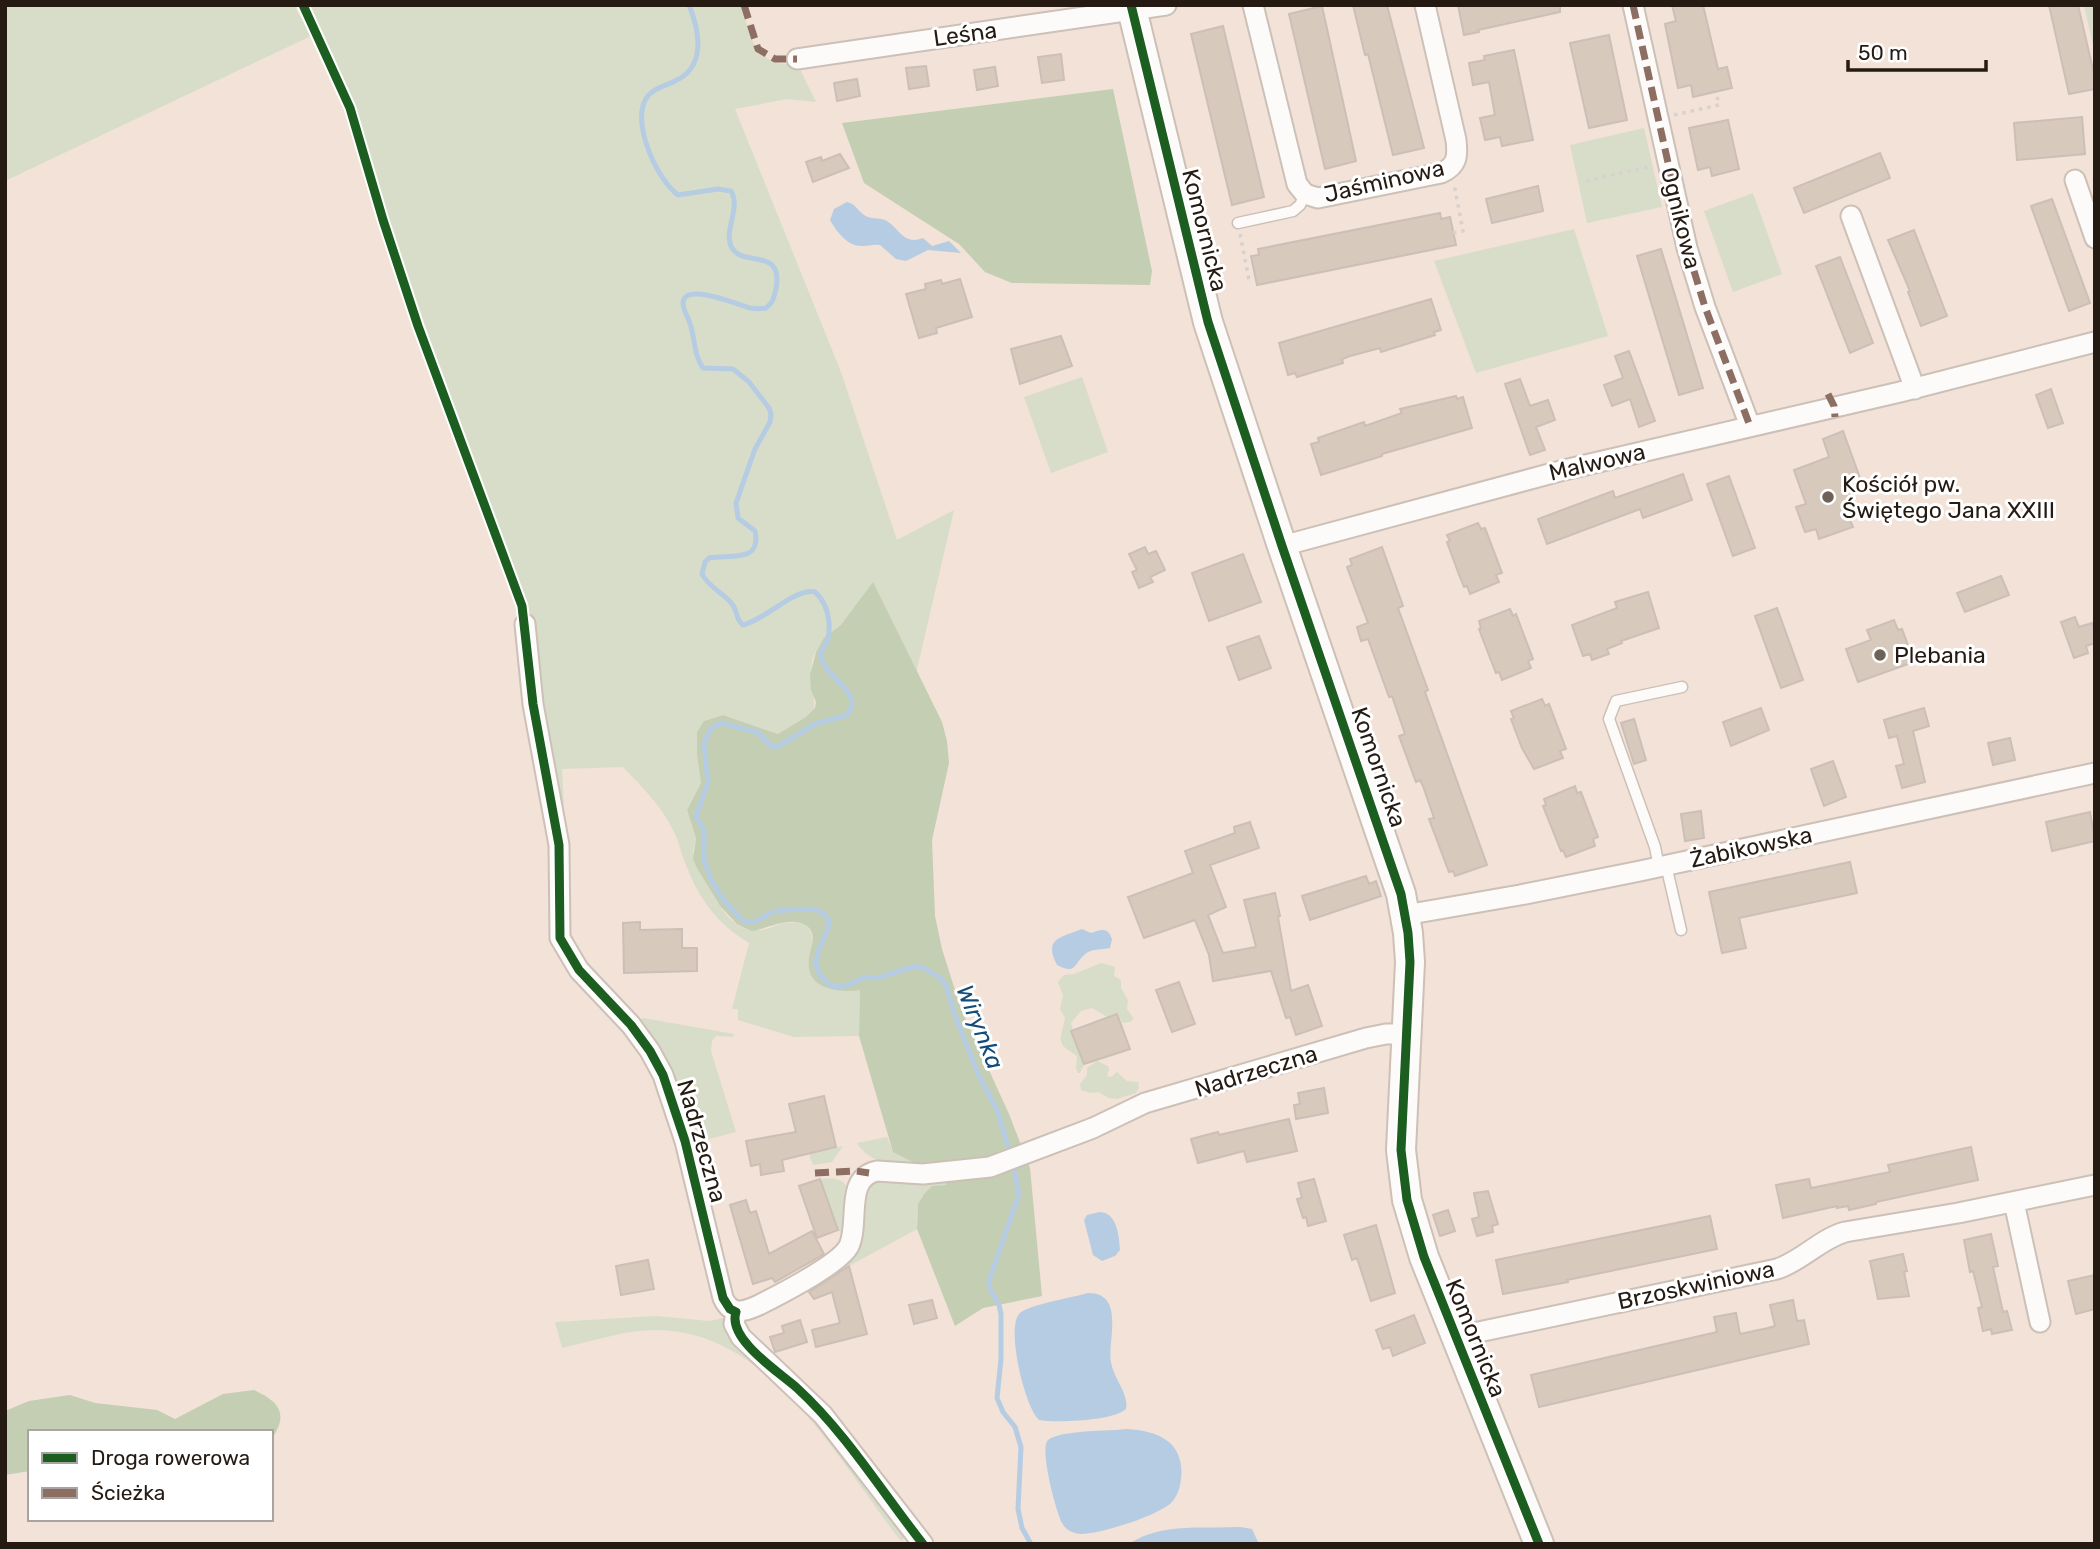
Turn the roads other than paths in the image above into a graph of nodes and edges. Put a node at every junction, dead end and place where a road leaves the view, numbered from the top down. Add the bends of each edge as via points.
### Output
1 (1166, 5) edge
2 (1253, 5) edge
3 (1425, 5) edge
4 (1633, 5) edge
5 (1132, 8) edge
6 (797, 59) dead end
7 (2075, 180) dead end
8 (1305, 194) junction
9 (1852, 216) dead end
10 (1238, 223) road end
11 (2095, 238) edge
12 (2095, 342) edge
13 (1915, 389) junction
14 (1749, 426) junction
15 (1282, 546) junction
16 (525, 624) dead end
17 (1682, 687) dead end
18 (2095, 773) edge
19 (1662, 866) junction
20 (1405, 915) junction
21 (1681, 930) dead end
22 (1406, 1034) junction
23 (2095, 1185) edge
24 (2014, 1202) junction
25 (736, 1312) junction
26 (2040, 1322) dead end
27 (1455, 1337) junction
28 (923, 1544) edge
29 (1539, 1544) edge

1 - 5 street, Leśna
2 - 8 street, Jaśminowa via 1297,184
3 - 8 street, Jaśminowa via 1456,140 1453,166 1441,173 1325,197
4 - 14 street, Ognikowa via 1687,248
5 - 6 street, Leśna
5 - 15 street, Komornicka via 1208,322
7 - 11 street
8 - 10 lane via 1293,211
9 - 13 street
12 - 13 street, Malwowa
13 - 14 street, Malwowa
14 - 15 street, Malwowa via 1563,470
15 - 20 street, Komornicka
16 - 25 street, Nadrzeczna via 533,704 559,845 560,938 579,970 631,1025 663,1075 685,1141 723,1298
17 - 19 lane via 1616,701 1609,719
18 - 19 street, Żabikowska
19 - 20 street, Żabikowska
19 - 21 lane
20 - 22 street, Komornicka via 1409,962
22 - 25 street, Nadrzeczna via 1366,1038 1145,1103 1093,1128 976,1170 869,1173 857,1188 854,1230 841,1257 772,1298
22 - 27 street, Komornicka via 1401,1143 1405,1187 1424,1258
23 - 24 street, Brzoskwiniowa
24 - 26 street
24 - 27 street, Brzoskwiniowa via 1845,1232 1777,1269
25 - 28 street, Nadrzeczna via 734,1324 741,1337 823,1415
27 - 29 street, Komornicka

